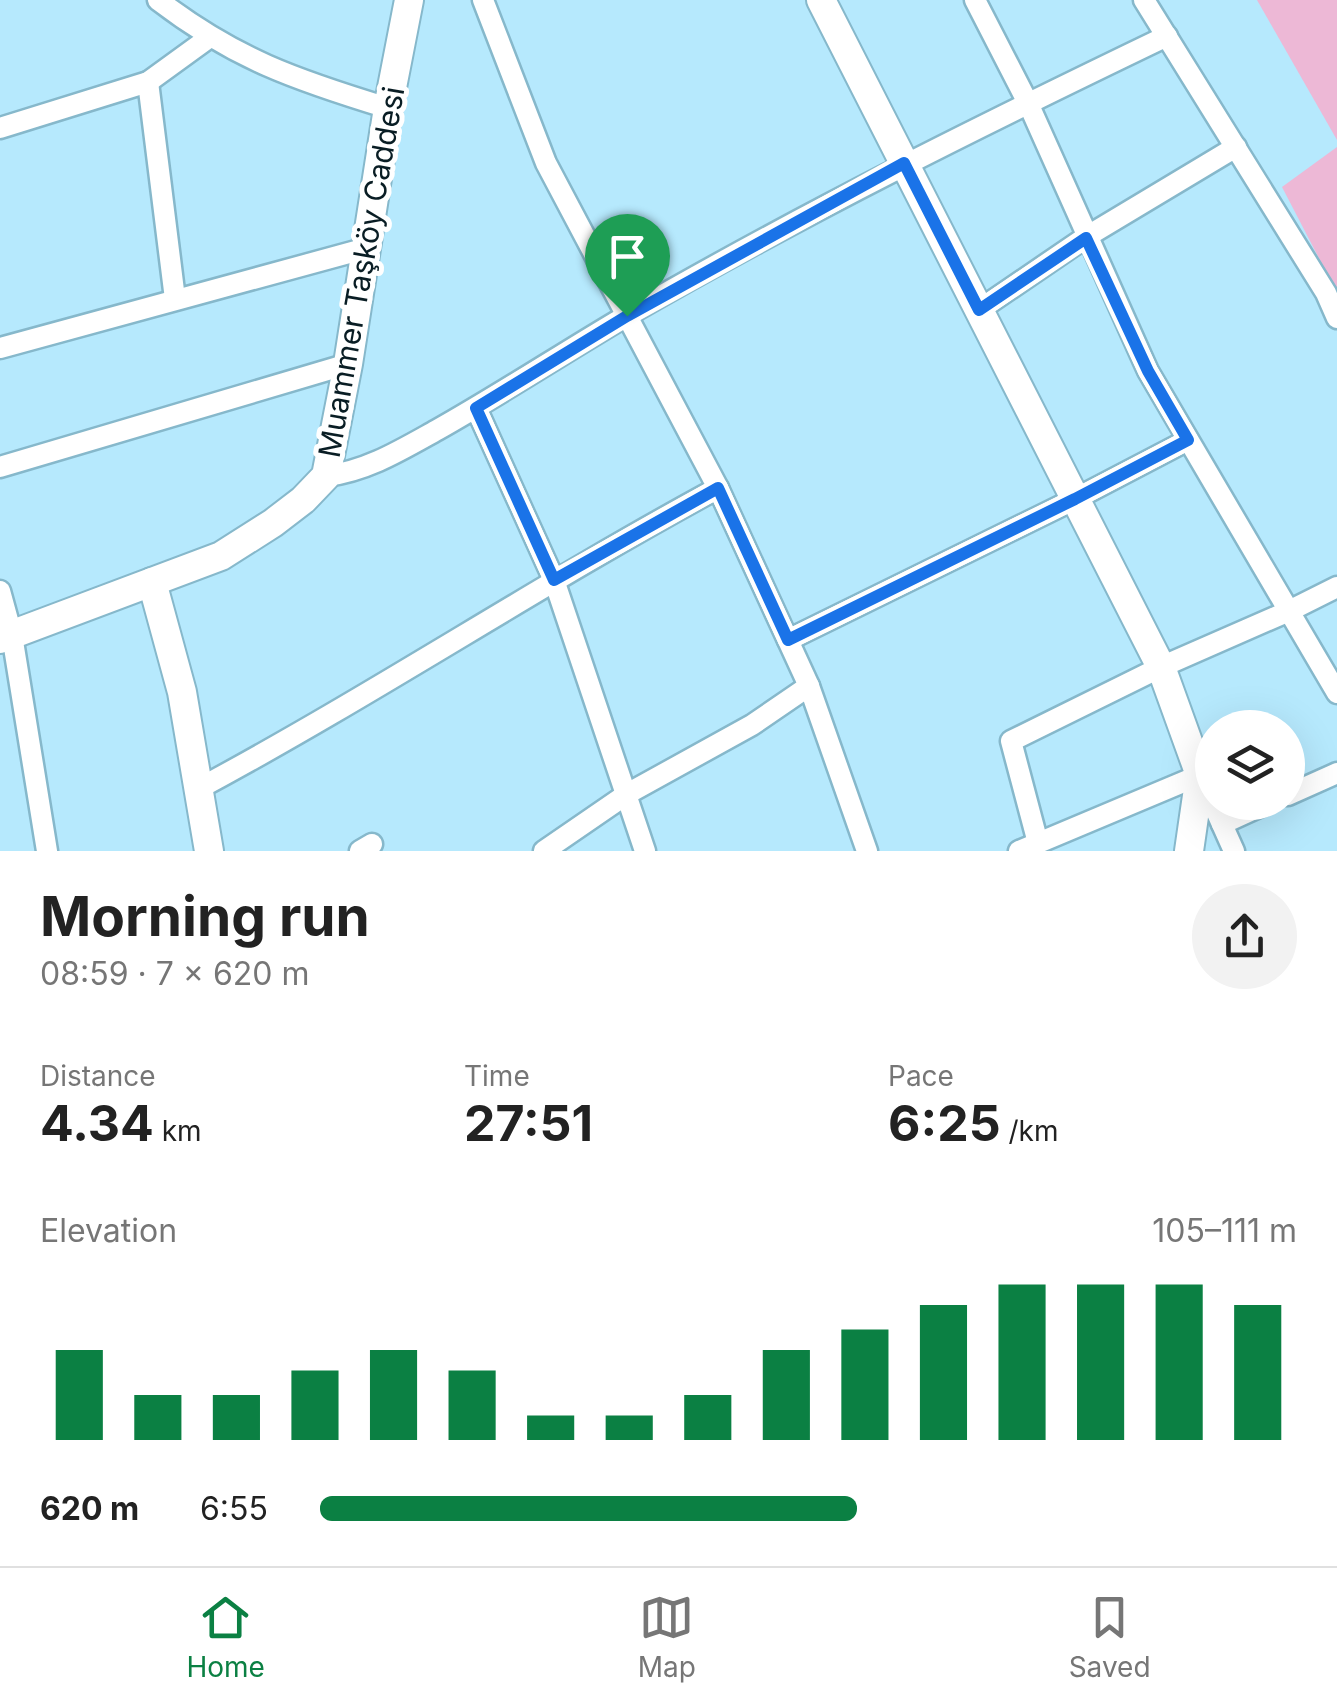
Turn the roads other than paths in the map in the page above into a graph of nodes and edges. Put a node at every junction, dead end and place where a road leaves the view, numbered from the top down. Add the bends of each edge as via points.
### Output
1 (158, 0) edge
2 (408, 0) edge
3 (483, 0) edge
4 (821, 0) edge
5 (976, 0) edge
6 (1144, 0) edge
7 (1167, 36) junction
8 (210, 37) junction
9 (148, 82) junction
10 (1028, 103) junction
11 (388, 108) junction
12 (0, 128) edge
13 (1236, 147) junction
14 (904, 163) junction
15 (1086, 238) junction
16 (367, 248) junction
17 (174, 299) junction
18 (979, 310) junction
19 (627, 316) junction
20 (1337, 318) edge
21 (0, 348) edge
22 (348, 364) junction
23 (476, 408) junction
24 (1188, 440) junction
25 (0, 467) edge
26 (326, 476) junction
27 (718, 488) junction
28 (1075, 499) junction
29 (554, 580) junction
30 (152, 582) junction
31 (1337, 586) edge
32 (0, 590) edge
33 (1289, 611) junction
34 (6, 637) edge
35 (788, 640) junction
36 (1161, 667) junction
37 (810, 686) junction
38 (1337, 693) edge
39 (1195, 761) edge
40 (1337, 773) edge
41 (1195, 777) edge
42 (1305, 787) edge
43 (198, 789) junction
44 (628, 794) junction
45 (1195, 810) edge
46 (1220, 820) edge
47 (1231, 820) edge
48 (1222, 824) junction
49 (1028, 847) edge
50 (46, 851) edge
51 (208, 851) edge
52 (544, 851) edge
53 (645, 851) edge
54 (867, 851) edge
55 (1189, 851) edge
56 (1234, 851) edge

1 - 8 street
2 - 11 street, Muammer Taşköy Caddesi
3 - 19 street via 546,163
4 - 14 street
5 - 10 street
6 - 7 street
7 - 10 street
7 - 13 street
8 - 9 street
8 - 11 street via 258,64
9 - 12 street
9 - 17 street
10 - 14 street
10 - 15 street
11 - 16 street, Muammer Taşköy Caddesi
13 - 15 street
13 - 20 street
14 - 18 street
14 - 19 street
15 - 18 street
15 - 24 street
16 - 17 street
16 - 22 street, Muammer Taşköy Caddesi
17 - 21 street
18 - 28 street
19 - 23 street
19 - 27 street
22 - 25 street
22 - 26 street, Muammer Taşköy Caddesi
23 - 26 street via 386,458
23 - 29 street
24 - 28 street
24 - 33 street
26 - 30 street, Muammer Taşköy Caddesi via 273,523 220,556
27 - 29 street
27 - 35 street
28 - 35 street
28 - 36 street
29 - 43 street
29 - 44 street
30 - 34 street, Muammer Taşköy Caddesi
30 - 43 street via 182,692
31 - 33 street
32 - 34 street
33 - 36 street
33 - 38 street
34 - 50 street
35 - 37 street
36 - 39 street
36 - 49 street via 1011,741
37 - 44 street
37 - 54 street
40 - 42 street
41 - 49 street
43 - 51 street
44 - 52 street
44 - 53 street
45 - 55 street
46 - 48 street
47 - 48 street
48 - 56 street

